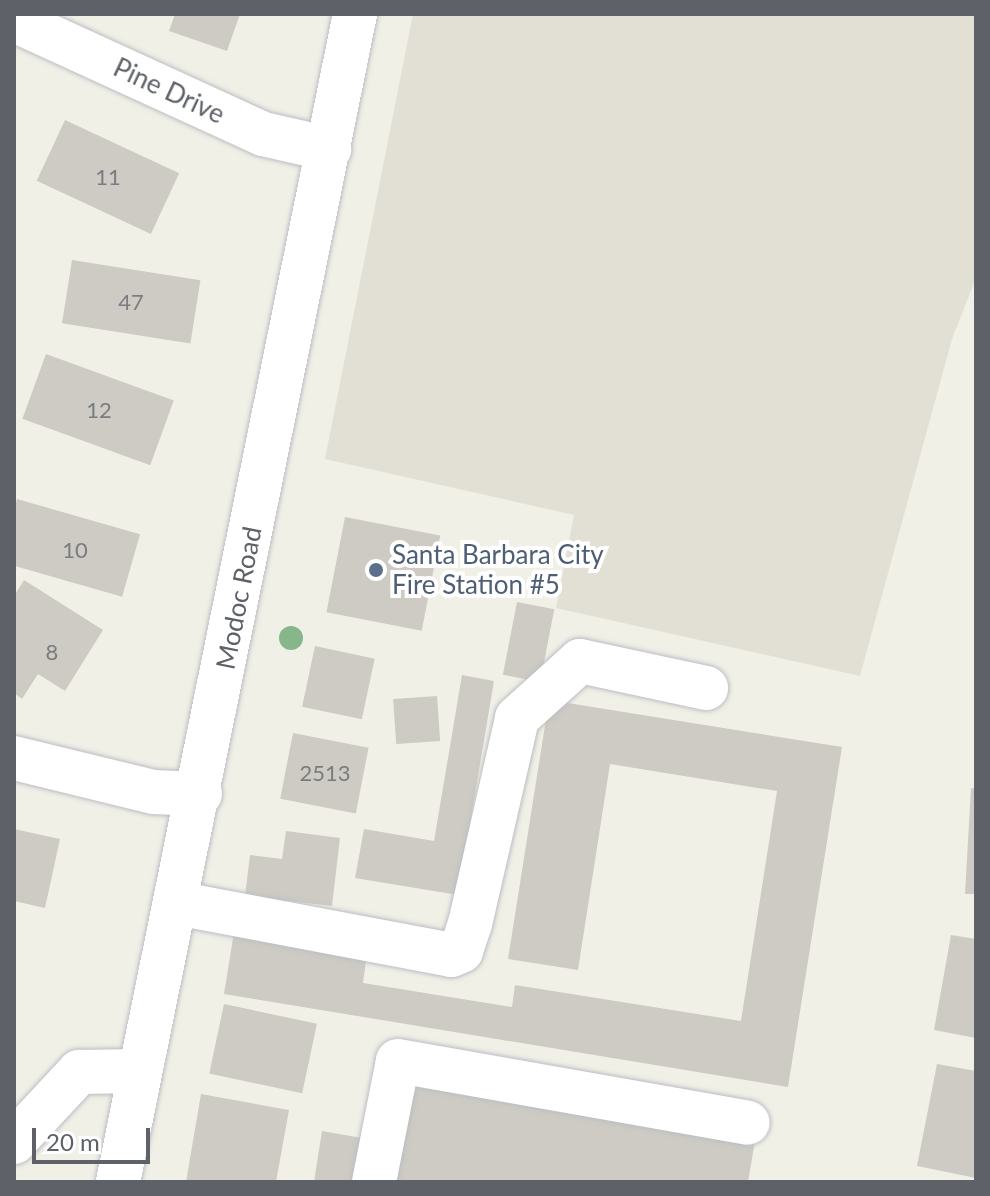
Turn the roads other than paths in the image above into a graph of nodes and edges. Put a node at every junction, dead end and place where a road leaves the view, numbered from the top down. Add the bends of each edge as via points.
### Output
1 (355, 14) edge
2 (14, 20) edge
3 (329, 149) junction
4 (706, 688) dead end
5 (14, 758) edge
6 (200, 794) junction
7 (176, 903) junction
8 (139, 1071) junction
9 (748, 1123) dead end
10 (16, 1135) edge
11 (118, 1182) edge
12 (374, 1182) edge

1 - 3 street, Modoc Road
2 - 3 street, Pine Drive via 263,134
3 - 6 street, Modoc Road
4 - 7 street via 580,661 517,718 461,951 451,955
5 - 6 street via 154,792
6 - 7 street, Modoc Road
7 - 8 street, Modoc Road
8 - 10 street via 79,1072
8 - 11 street, Modoc Road
9 - 12 street via 398,1061

